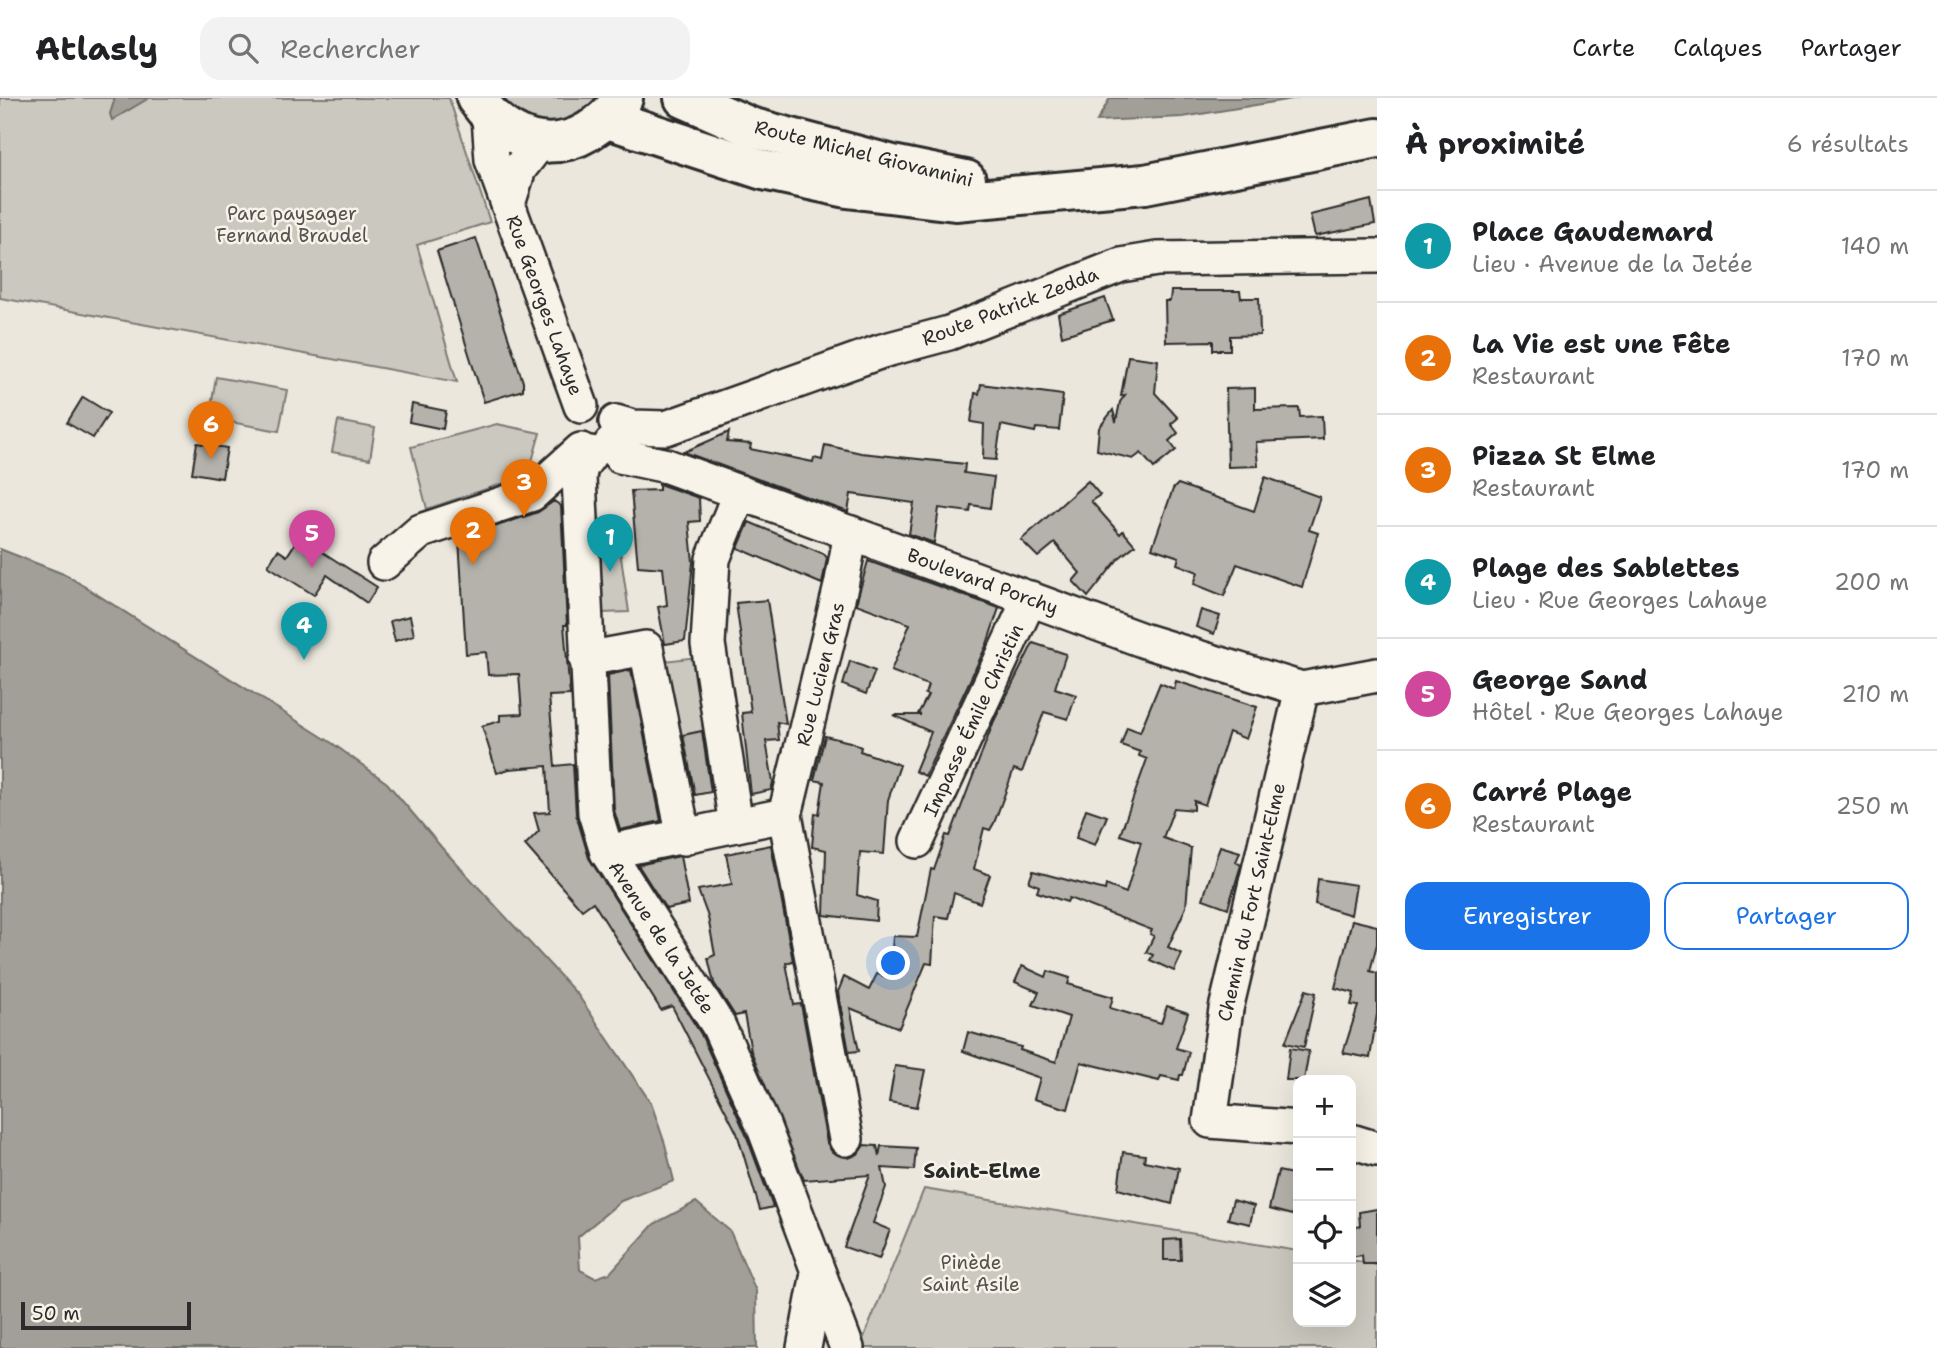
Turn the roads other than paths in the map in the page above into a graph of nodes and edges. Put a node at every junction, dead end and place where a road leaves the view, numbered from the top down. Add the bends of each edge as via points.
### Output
1 (684, 98) edge
2 (483, 107) edge
3 (615, 109) edge
4 (1377, 138) edge
5 (540, 142) junction
6 (1048, 192) junction
7 (508, 204) junction
8 (1377, 256) edge
9 (581, 405) junction
10 (609, 439) junction
11 (740, 492) junction
12 (851, 533) junction
13 (384, 564) dead end
14 (1030, 598) junction
15 (586, 659) junction
16 (1377, 675) edge
17 (1302, 689) junction
18 (785, 815) junction
19 (736, 825) junction
20 (684, 838) junction
21 (917, 841) dead end
22 (607, 852) junction
23 (1293, 1128) edge
24 (845, 1139) dead end
25 (1356, 1143) edge
26 (1377, 1149) edge
27 (818, 1271) junction
28 (841, 1334) edge
29 (804, 1348) edge

1 - 6 main road, Route Michel Giovannini via 750,127 833,149 954,177
2 - 5 main road via 513,134
2 - 7 street, Rue Georges Lahaye via 492,160
3 - 5 main road via 576,137
3 - 6 main road, Route Michel Giovannini via 763,170 847,188 955,201
4 - 6 main road, Route Michel Giovannini via 1145,184
5 - 7 street via 519,169
7 - 9 street, Rue Georges Lahaye
8 - 10 street, Route Patrick Zedda via 1157,258 1121,265 948,333 882,351 666,428
9 - 10 street via 603,405
9 - 10 street, Boulevard Porchy via 571,414 567,427 571,440
10 - 11 street, Boulevard Porchy
10 - 13 street via 532,494 421,531
10 - 15 street, Avenue de la Jetée via 581,467 579,477
11 - 12 street, Boulevard Porchy
11 - 19 street via 713,559 708,644
12 - 14 street, Boulevard Porchy
12 - 18 street, Rue Lucien Gras
14 - 17 street, Boulevard Porchy via 1145,641
14 - 21 street, Impasse Émile Christin
15 - 20 street via 646,648
15 - 22 street, Avenue de la Jetée via 595,813
16 - 17 street
17 - 23 street, Chemin du Fort Saint-Elme via 1226,1009 1210,1117 1210,1121
18 - 19 street
18 - 24 street
19 - 20 street
20 - 22 street
22 - 27 street, Avenue de la Jetée via 719,1025
25 - 26 street
27 - 28 street, Avenue de la Jetée
27 - 29 street

